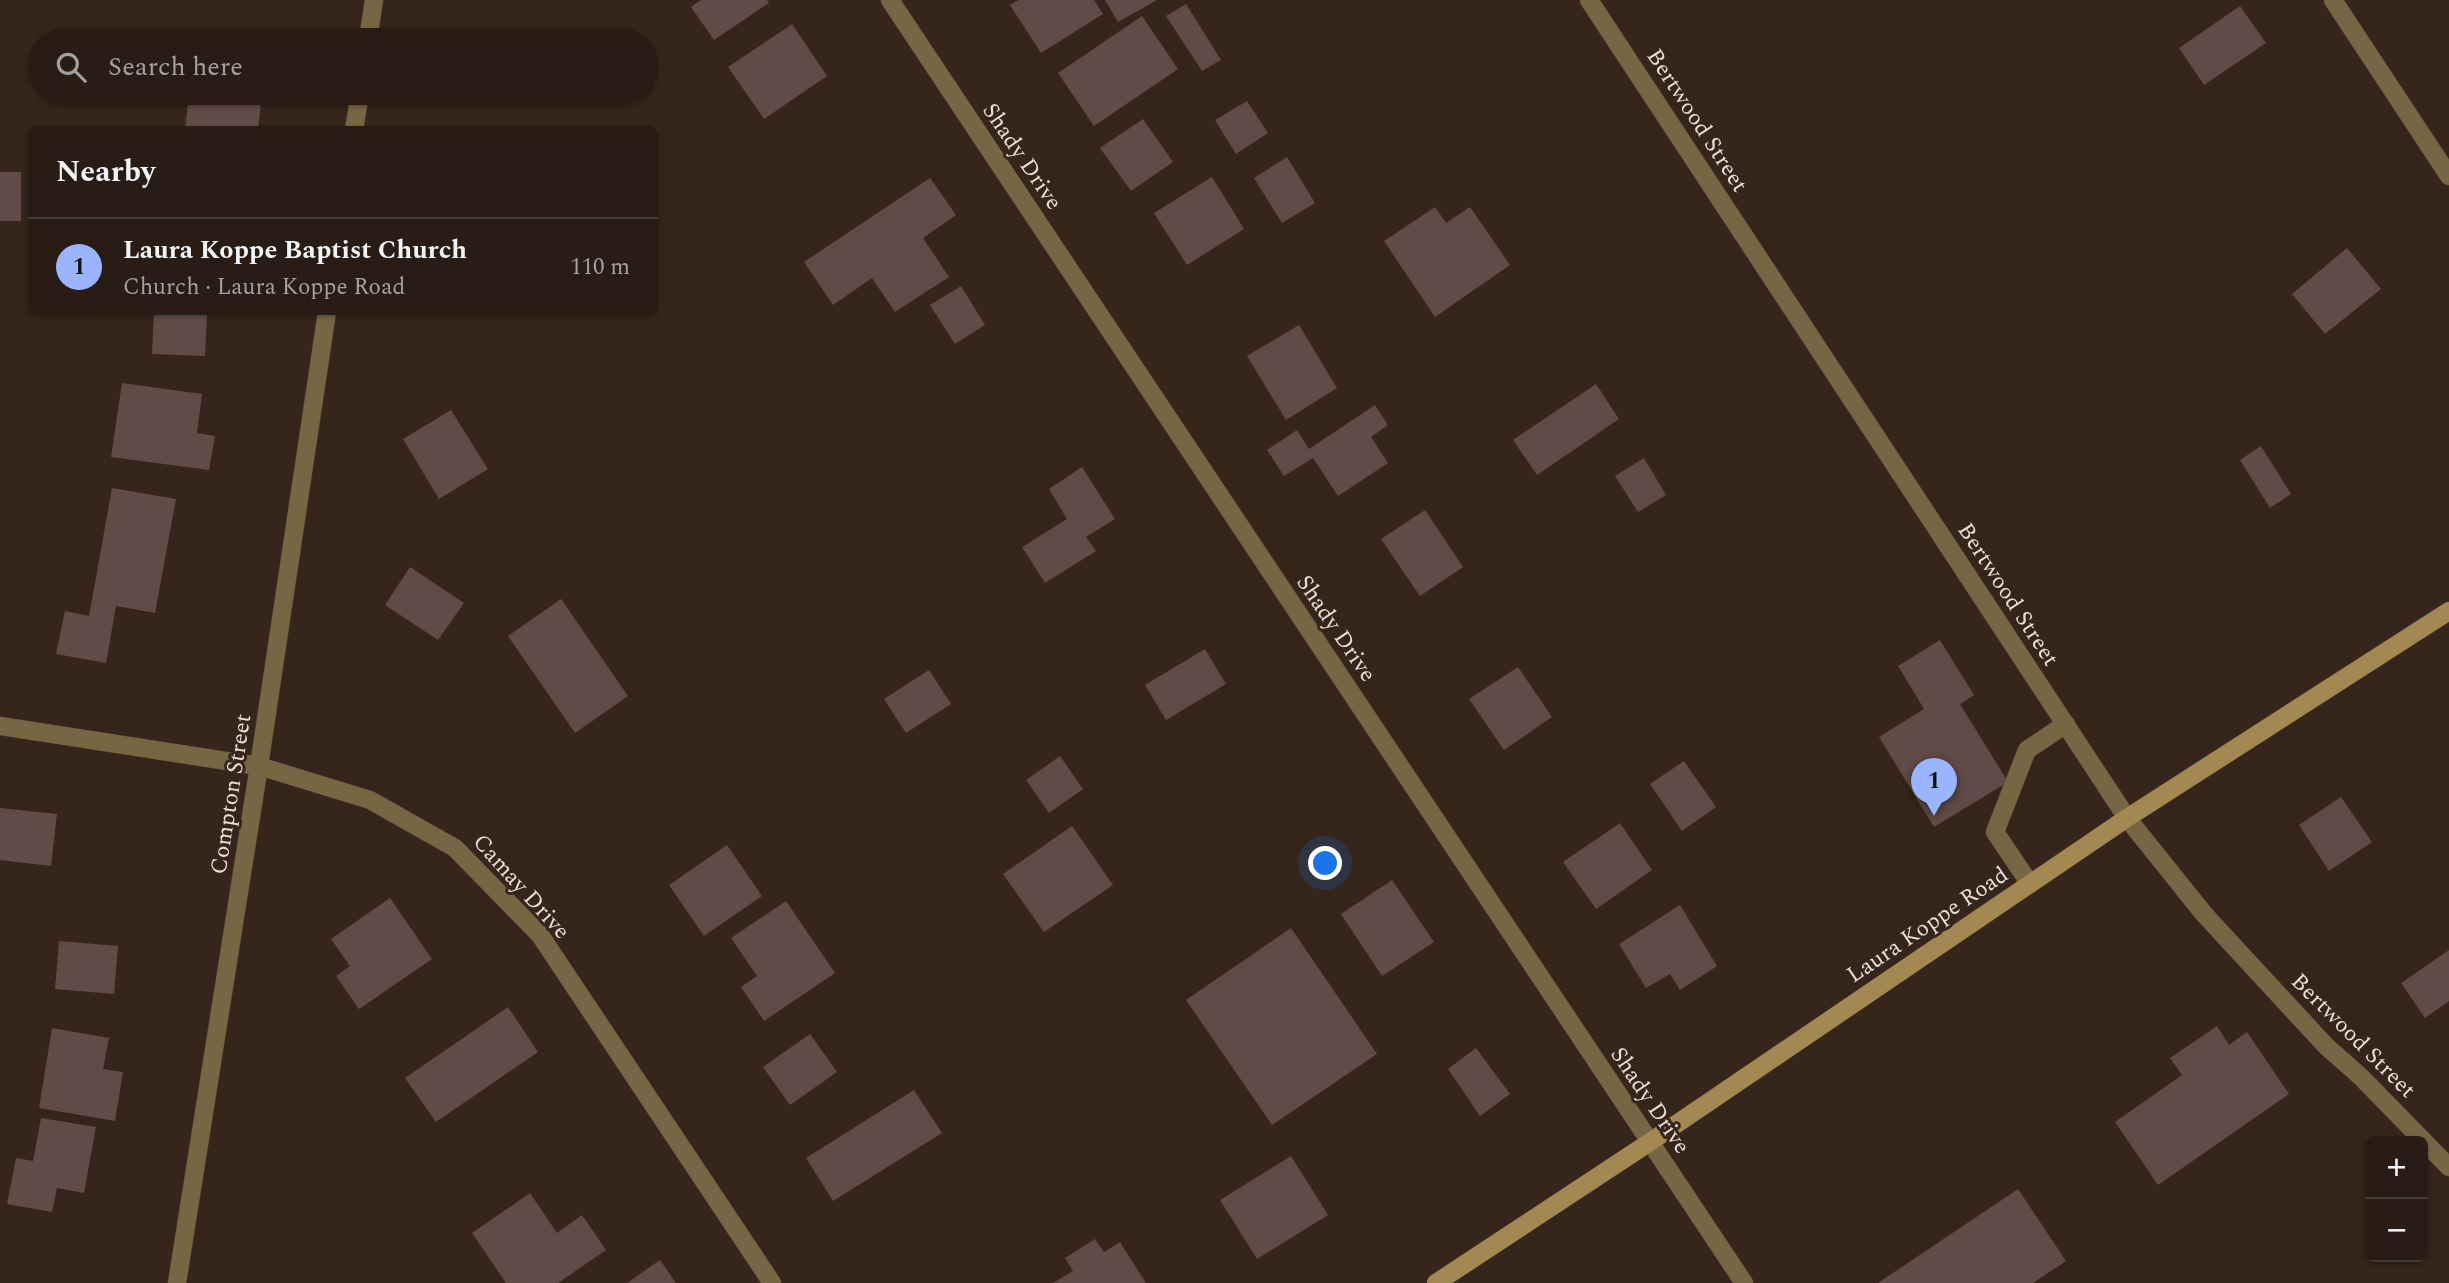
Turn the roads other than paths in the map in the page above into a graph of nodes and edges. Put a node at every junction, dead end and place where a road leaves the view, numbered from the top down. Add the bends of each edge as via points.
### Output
1 (374, 0) edge
2 (890, 0) edge
3 (1589, 0) edge
4 (2333, 0) edge
5 (370, 28) edge
6 (358, 105) edge
7 (355, 126) edge
8 (2449, 176) edge
9 (327, 315) edge
10 (2449, 611) edge
11 (2066, 724) junction
12 (0, 726) edge
13 (259, 766) junction
14 (2127, 818) junction
15 (2030, 884) junction
16 (1650, 1142) junction
17 (2449, 1167) edge
18 (177, 1283) edge
19 (772, 1283) edge
20 (1436, 1283) edge
21 (1744, 1283) edge

1 - 5 street
2 - 16 street, Shady Drive
3 - 11 street, Bertwood Street
4 - 8 street
6 - 7 street
9 - 13 street, Compton Street
10 - 14 street, Laura Koppe Road
11 - 14 street, Bertwood Street
11 - 15 street via 2027,750 1995,832
12 - 13 street, Camay Drive
13 - 18 street, Compton Street
13 - 19 street, Camay Drive via 370,800 455,848 540,935
14 - 15 street, Laura Koppe Road
14 - 17 street, Bertwood Street via 2204,914 2316,1036
15 - 16 street, Laura Koppe Road
16 - 20 street, Laura Koppe Road
16 - 21 street, Shady Drive

